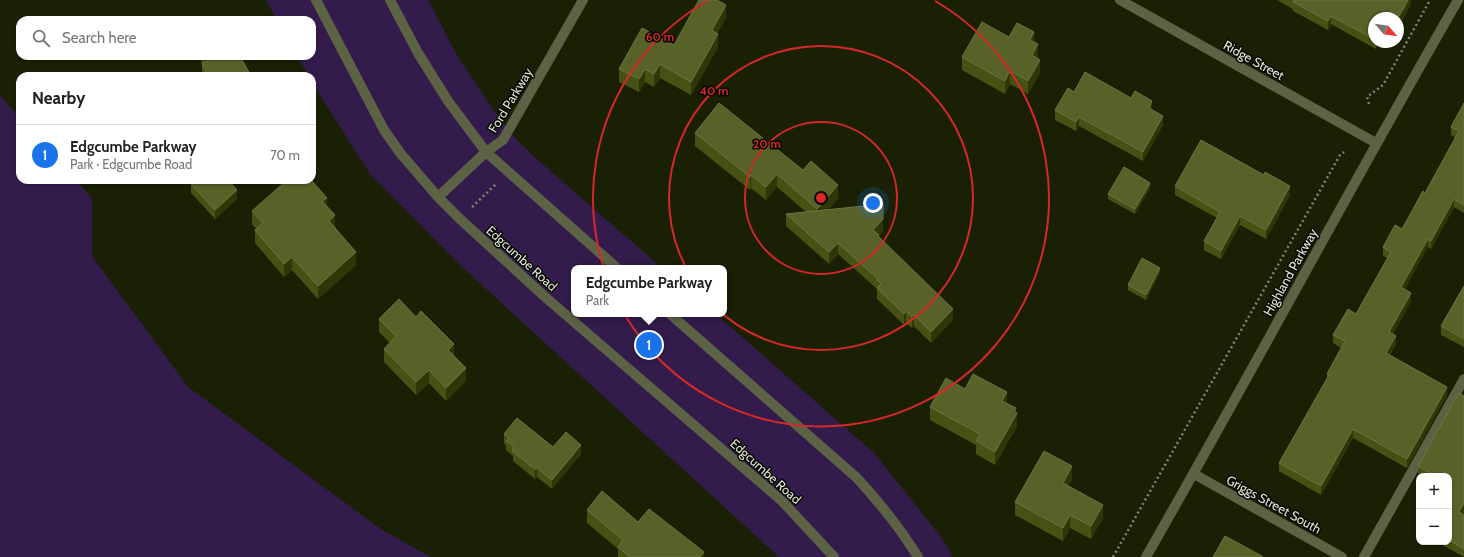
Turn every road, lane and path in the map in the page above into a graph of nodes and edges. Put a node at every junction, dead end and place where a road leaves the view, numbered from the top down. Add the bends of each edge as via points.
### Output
1 (316, 0) edge
2 (390, 0) edge
3 (583, 0) edge
4 (1120, 0) edge
5 (1430, 0) edge
6 (1458, 0) edge
7 (1369, 104) dead end
8 (1376, 143) junction
9 (486, 152) junction
10 (1344, 152) dead end
11 (497, 182) dead end
12 (438, 197) junction
13 (469, 211) dead end
14 (614, 265) edge
15 (673, 317) edge
16 (1464, 379) edge
17 (1194, 474) junction
18 (834, 557) edge
19 (918, 557) edge
20 (1113, 557) edge
21 (1146, 557) edge
22 (1342, 557) edge
23 (1364, 557) edge

1 - 12 street, Edgcumbe Road via 384,130 400,154
2 - 9 street via 418,53 448,101
3 - 9 street, Ford Parkway via 503,140
4 - 8 street, Ridge Street
5 - 7 path via 1383,85 1367,97
6 - 8 street, Highland Parkway
8 - 17 street, Highland Parkway
9 - 12 street, Ford Parkway
9 - 14 street
10 - 20 path
11 - 13 path
12 - 18 street, Edgcumbe Road via 544,296 782,501
15 - 19 street via 857,478 881,504
16 - 23 street
17 - 21 street, Highland Parkway
17 - 22 street, Griggs Street South

